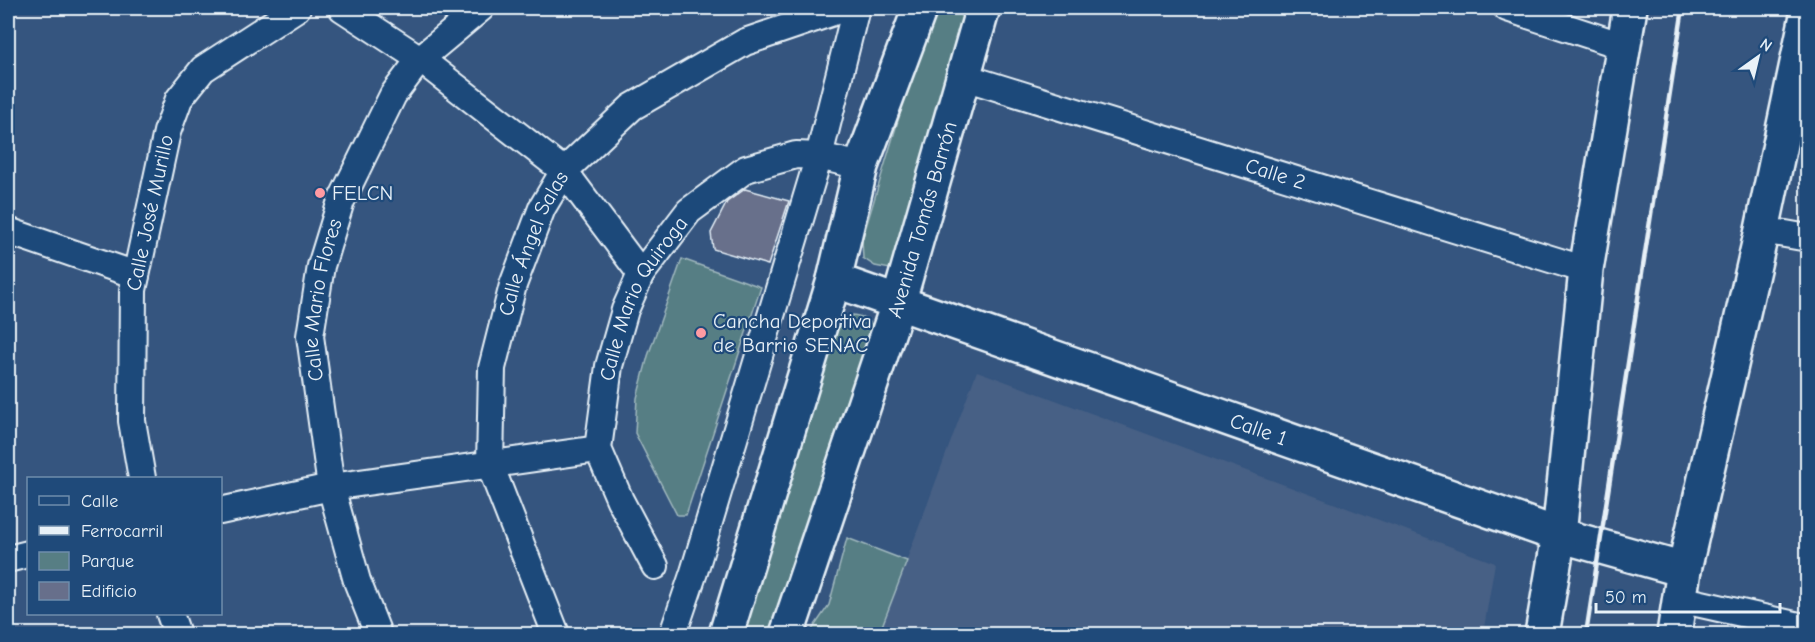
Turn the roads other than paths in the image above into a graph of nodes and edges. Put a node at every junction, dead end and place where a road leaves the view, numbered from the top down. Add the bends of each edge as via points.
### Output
1 (297, 8) edge
2 (342, 8) edge
3 (481, 8) edge
4 (845, 8) edge
5 (856, 8) edge
6 (920, 8) edge
7 (983, 8) edge
8 (1507, 8) edge
9 (1630, 8) edge
10 (1808, 11) edge
11 (1623, 46) junction
12 (420, 59) junction
13 (964, 77) junction
14 (819, 156) junction
15 (861, 166) junction
16 (564, 171) junction
17 (1762, 230) junction
18 (8, 231) edge
19 (1808, 238) edge
20 (1586, 270) junction
21 (641, 274) junction
22 (136, 275) junction
23 (834, 280) junction
24 (898, 304) junction
25 (598, 449) junction
26 (490, 465) junction
27 (142, 477) edge
28 (331, 487) junction
29 (222, 511) edge
30 (1559, 535) junction
31 (27, 554) edge
32 (8, 559) edge
33 (655, 566) dead end
34 (1682, 585) junction
35 (170, 615) edge
36 (1808, 628) edge
37 (177, 634) edge
38 (378, 634) edge
39 (556, 634) edge
40 (673, 634) edge
41 (726, 634) edge
42 (787, 634) edge
43 (1542, 634) edge
44 (1674, 634) edge

1 - 22 street, Calle José Murillo via 202,69 180,99 167,132
2 - 12 street
3 - 12 street, Calle Mario Flores
4 - 16 street, Calle Ángel Salas via 745,42 678,79 632,106
5 - 14 street
6 - 15 main road
7 - 13 main road, Avenida Tomás Barrón
8 - 11 street
9 - 11 main road
10 - 17 main road
11 - 20 main road
12 - 16 street
12 - 28 street, Calle Mario Flores via 393,95 352,180 321,266 310,336
13 - 20 street, Calle 2
13 - 24 main road, Avenida Tomás Barrón
14 - 15 street, Calle Mario Quiroga
14 - 21 street, Calle Mario Quiroga via 796,155 746,169 688,211
14 - 40 street
15 - 23 main road
16 - 21 street
16 - 26 street, Calle Ángel Salas via 542,208 513,285 492,368
17 - 19 street
17 - 34 main road
18 - 22 street
20 - 30 main road
21 - 25 street, Calle Mario Quiroga via 625,310 609,366
22 - 27 street, Calle José Murillo via 132,421
23 - 24 main road, Calle 1
23 - 41 main road
24 - 30 main road, Calle 1
24 - 42 main road, Avenida Tomás Barrón
25 - 26 street
25 - 33 street
26 - 28 street
26 - 39 street, Calle Ángel Salas
28 - 29 street
28 - 38 street, Calle Mario Flores via 357,581
30 - 34 main road, Calle 1
30 - 43 main road
31 - 32 street
34 - 36 street
34 - 44 main road
35 - 37 street

